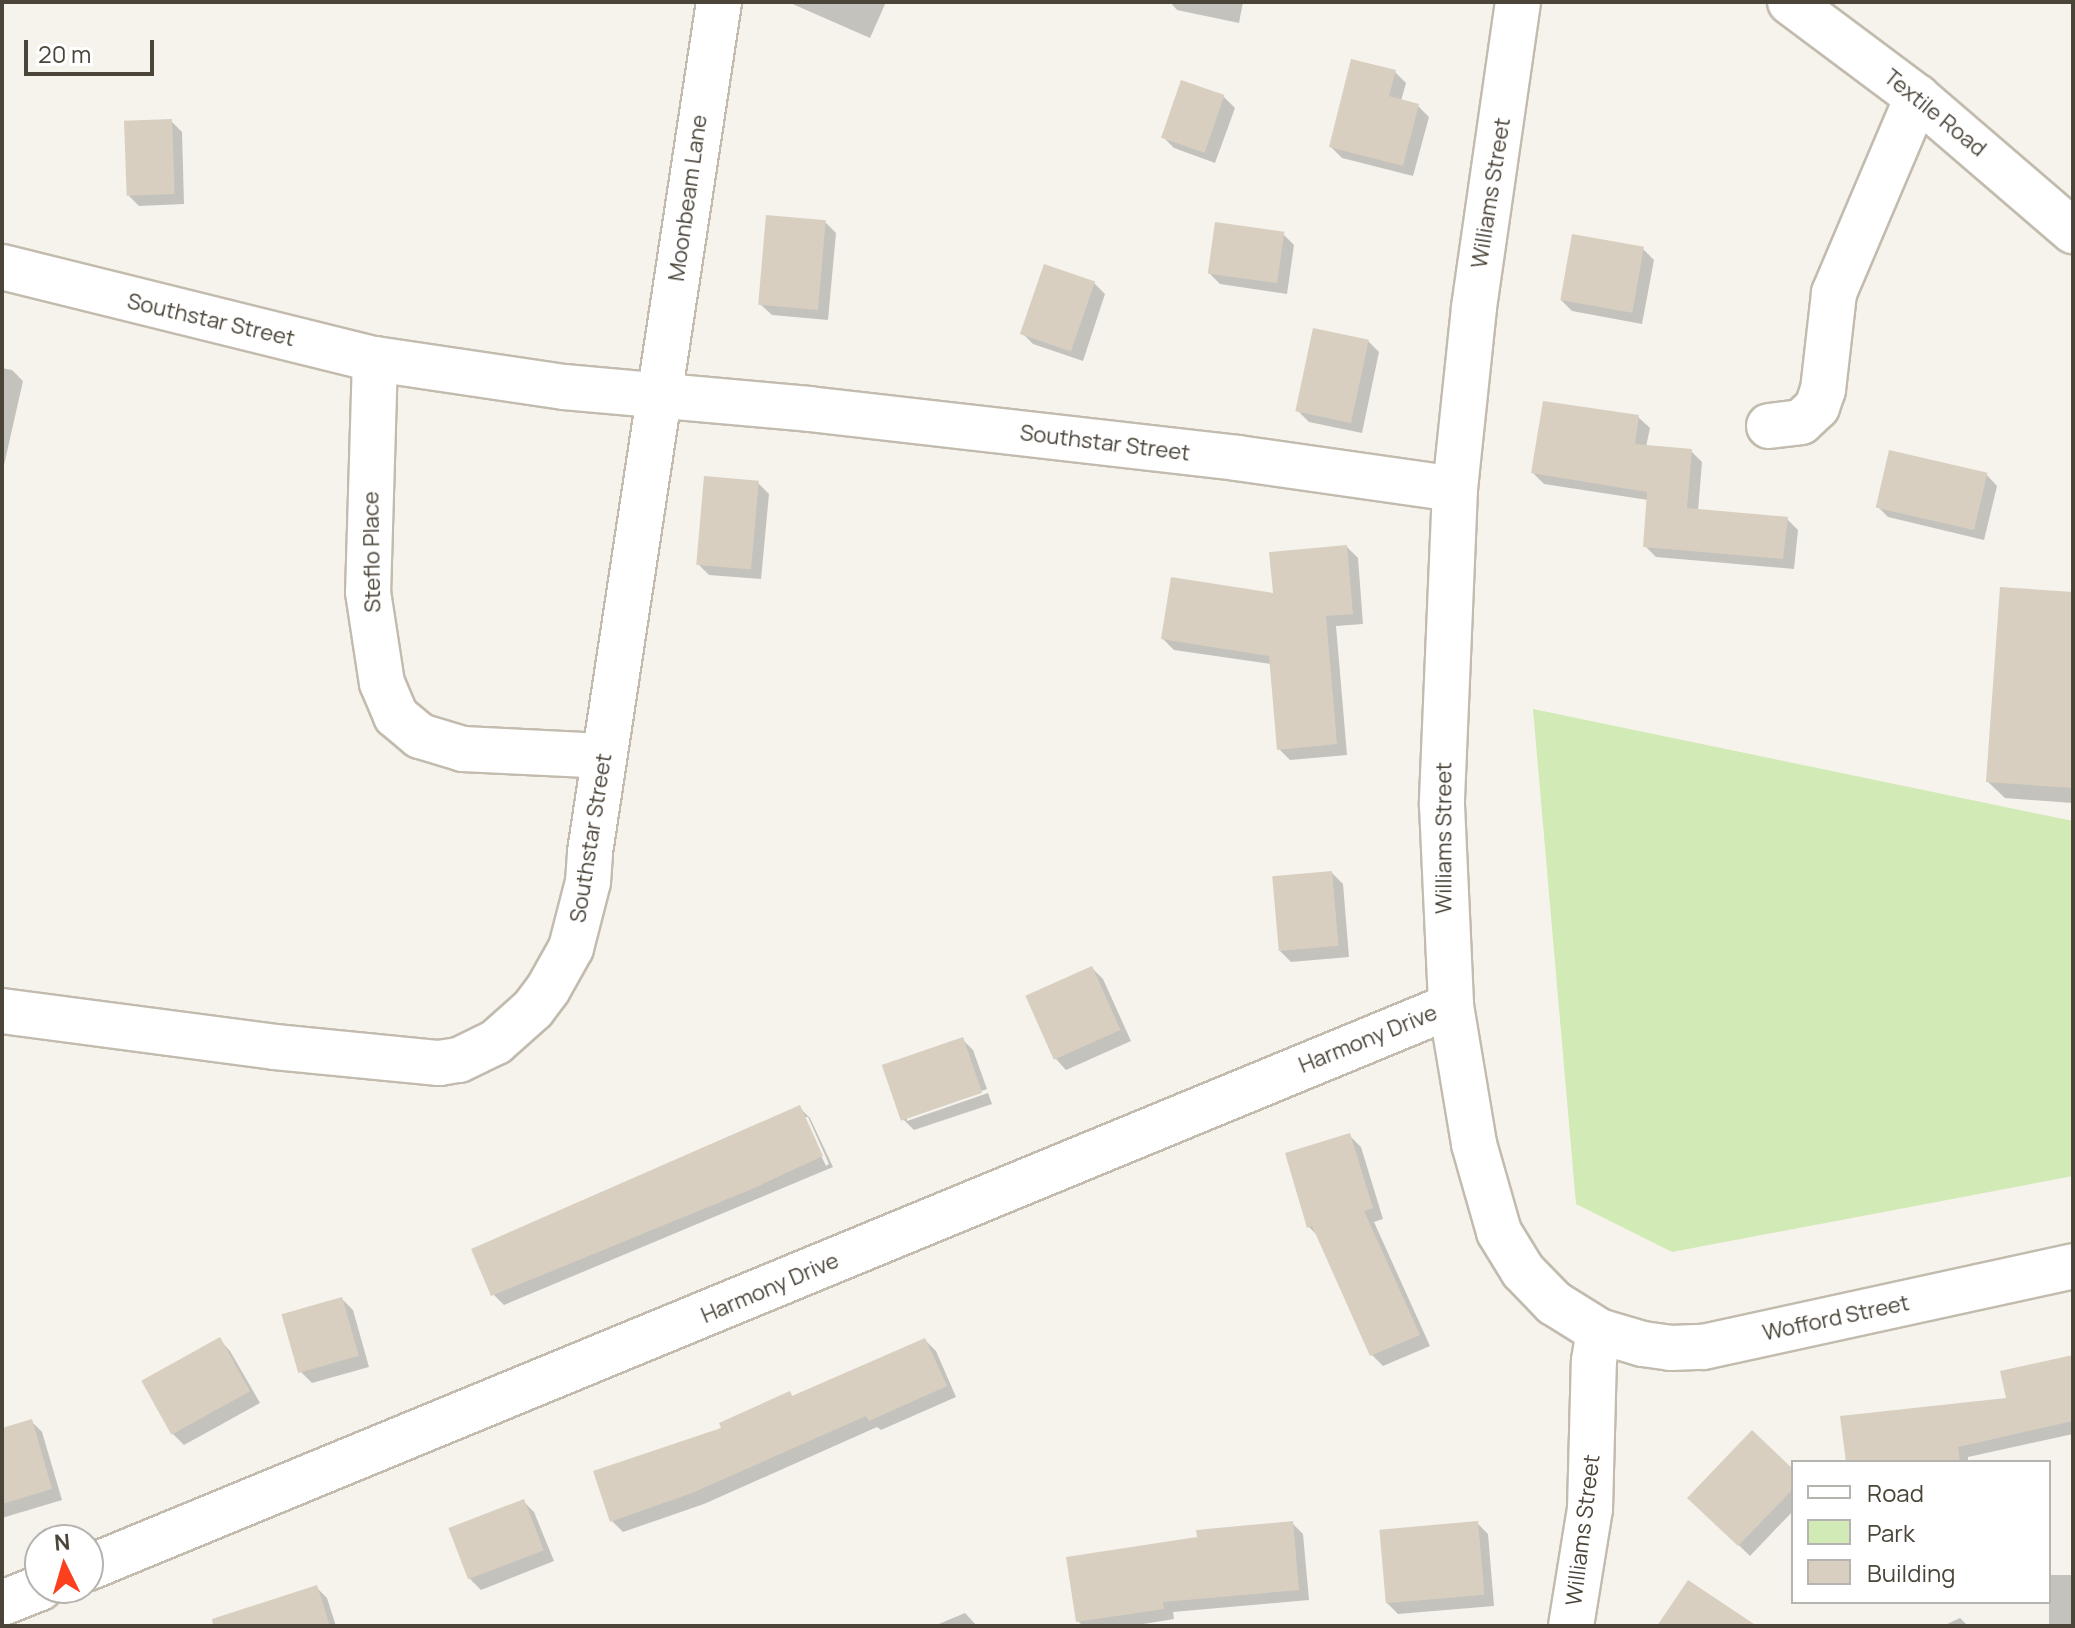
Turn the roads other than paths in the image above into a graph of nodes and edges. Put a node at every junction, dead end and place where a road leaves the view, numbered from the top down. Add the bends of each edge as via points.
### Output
1 (719, 2) edge
2 (1518, 2) edge
3 (1790, 2) edge
4 (1917, 97) junction
5 (2073, 231) edge
6 (2, 267) edge
7 (375, 359) junction
8 (659, 395) junction
9 (1769, 426) dead end
10 (1455, 489) junction
11 (604, 756) junction
12 (1451, 1006) junction
13 (2, 1011) edge
14 (2073, 1266) edge
15 (1599, 1331) junction
16 (104, 1561) edge
17 (24, 1594) edge
18 (2, 1603) edge
19 (1571, 1626) edge

1 - 8 street, Moonbeam Lane
2 - 10 street, Williams Street via 1474,308
3 - 4 street, Textile Road
4 - 5 street, Textile Road
4 - 9 street via 1834,293 1817,407 1801,422
6 - 7 street, Southstar Street
7 - 8 street, Southstar Street via 564,387
7 - 11 street, Steflo Place via 368,592 382,683 396,716 420,736 463,749
8 - 10 street, Southstar Street via 1237,458
8 - 11 street, Southstar Street
10 - 12 street, Williams Street via 1442,805
11 - 13 street, Southstar Street via 588,882 571,948 533,1009 496,1042 459,1060 439,1063 275,1047
12 - 15 street, Williams Street via 1474,1144 1499,1232 1523,1271 1554,1303
12 - 16 street, Harmony Drive
14 - 15 street, Wofford Street via 1703,1347 1643,1344
15 - 19 street, Williams Street via 1590,1509
17 - 18 street

